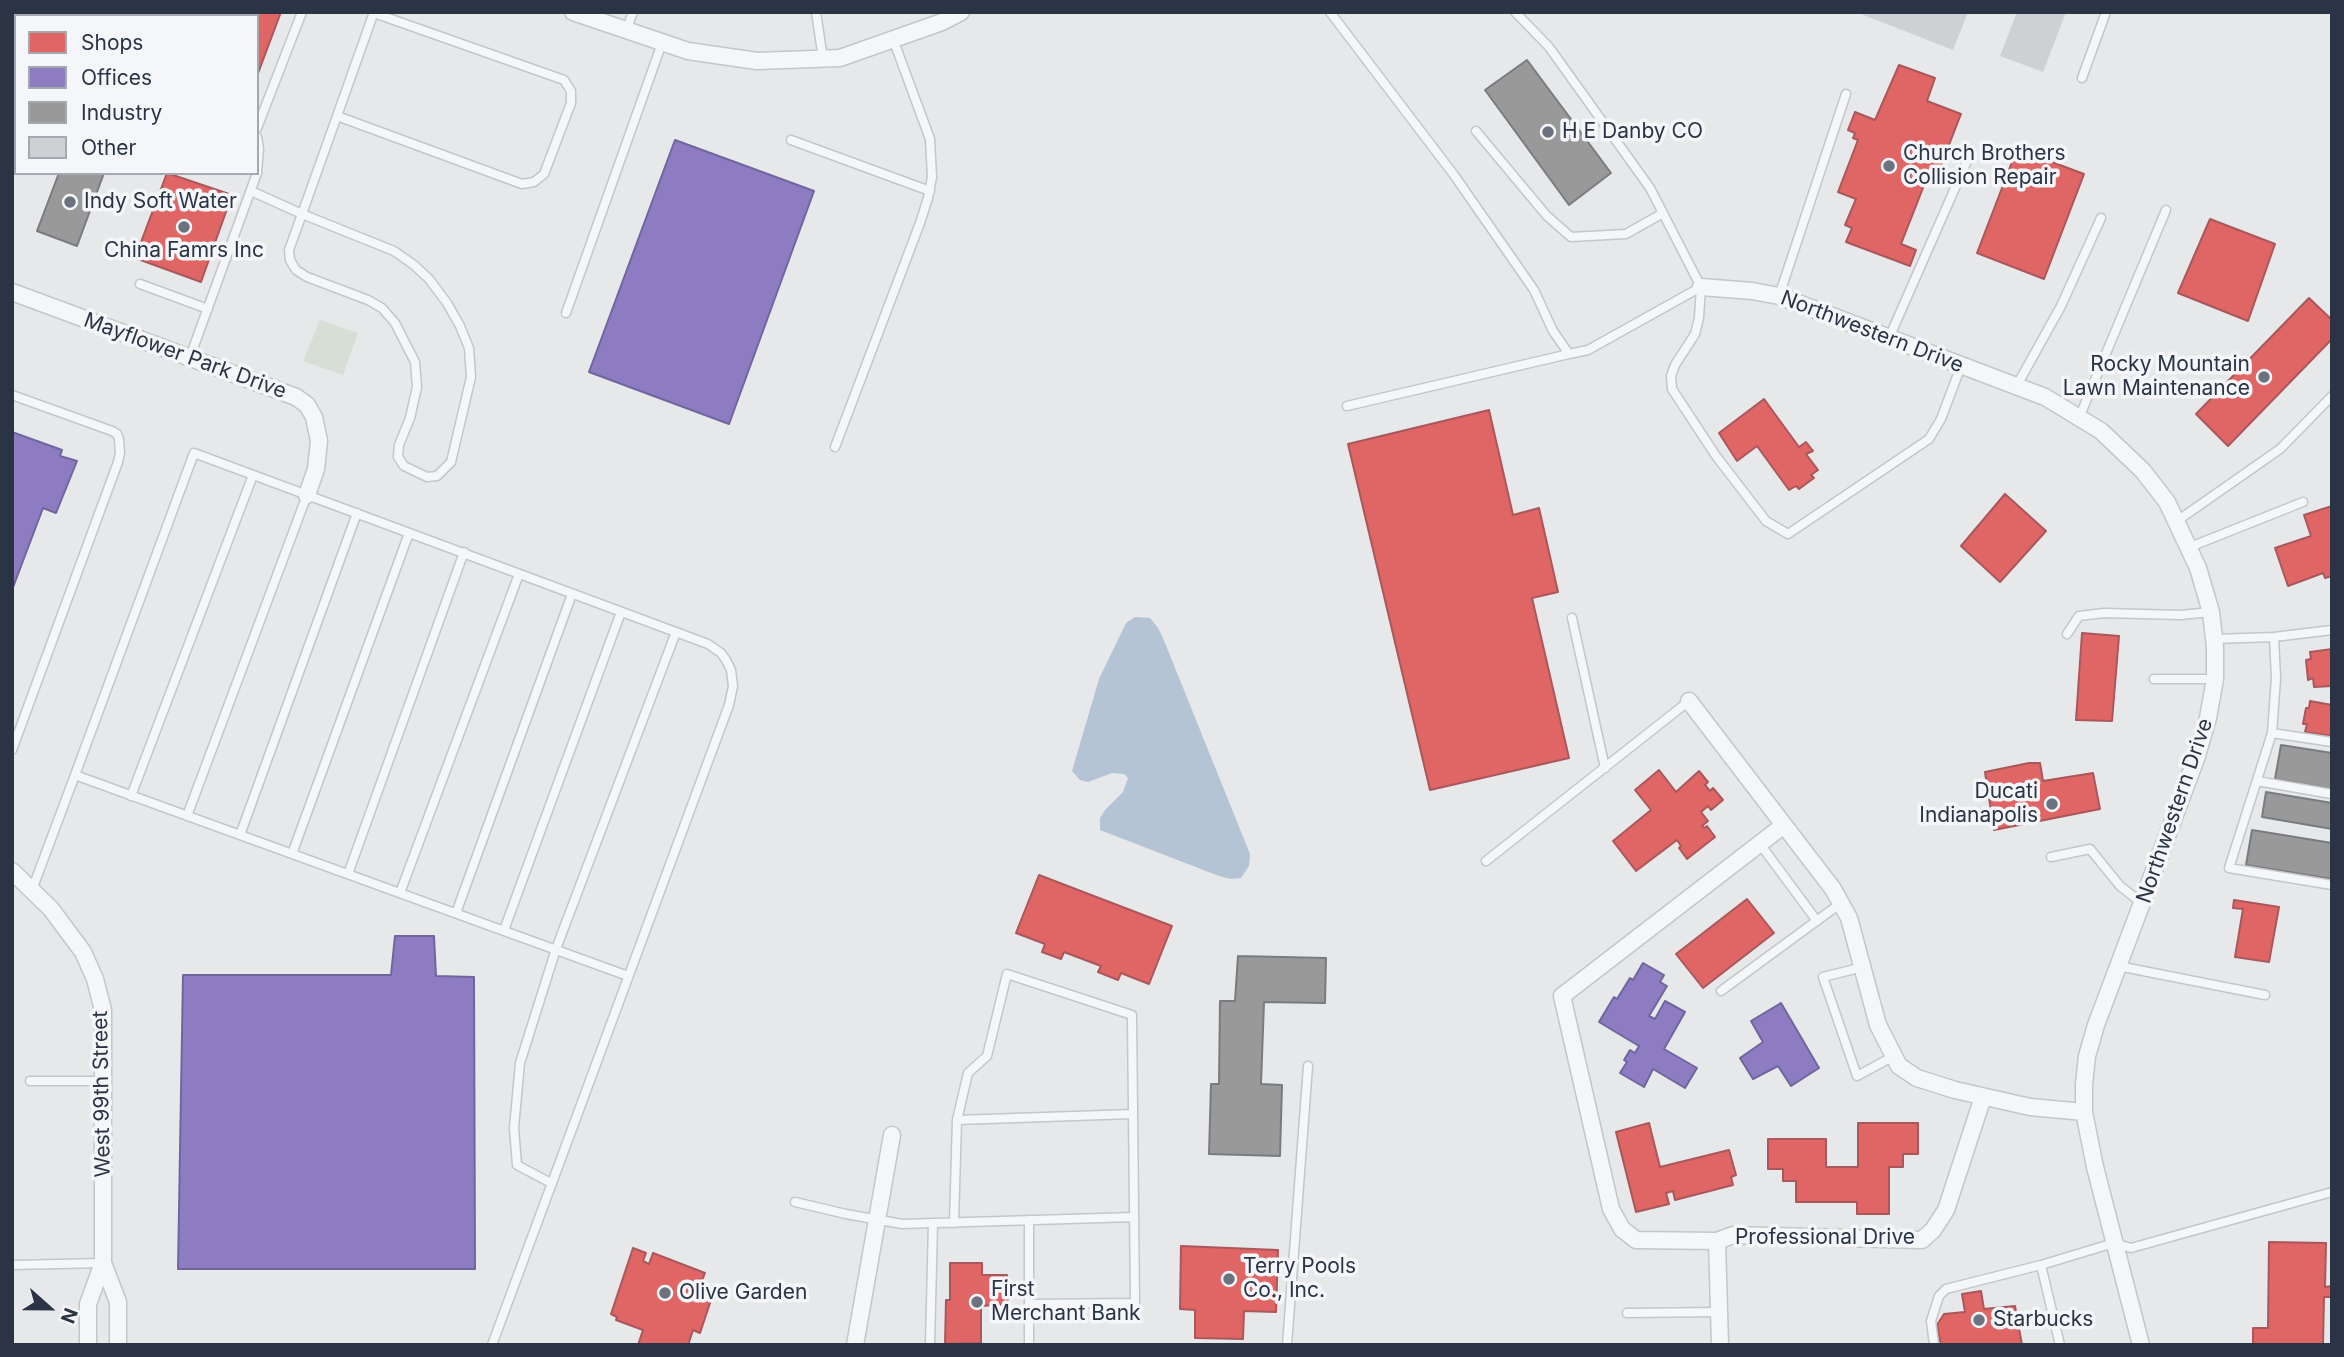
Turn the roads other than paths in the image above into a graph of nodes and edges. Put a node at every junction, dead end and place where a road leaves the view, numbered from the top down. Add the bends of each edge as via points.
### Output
1 (302, 12) edge
2 (573, 12) edge
3 (633, 12) edge
4 (816, 12) edge
5 (961, 12) edge
6 (1330, 12) edge
7 (1515, 12) edge
8 (2106, 12) edge
9 (374, 13) edge
10 (600, 19) edge
11 (626, 31) junction
12 (893, 39) junction
13 (662, 43) junction
14 (823, 59) junction
15 (2082, 78) dead end
16 (1846, 94) dead end
17 (337, 116) junction
18 (259, 123) edge
19 (1476, 131) dead end
20 (790, 140) dead end
21 (1970, 154) dead end
22 (256, 175) edge
23 (251, 191) junction
24 (930, 191) junction
25 (2166, 210) dead end
26 (1663, 213) junction
27 (302, 214) junction
28 (2101, 218) dead end
29 (140, 284) dead end
30 (1700, 287) junction
31 (12, 292) edge
32 (1779, 296) junction
33 (208, 309) junction
34 (566, 313) dead end
35 (1889, 338) junction
36 (1569, 354) junction
37 (190, 357) junction
38 (1961, 366) junction
39 (2016, 387) junction
40 (12, 395) edge
41 (2332, 396) edge
42 (1347, 406) dead end
43 (2079, 418) junction
44 (835, 447) dead end
45 (253, 475) junction
46 (307, 495) junction
47 (2303, 502) dead end
48 (357, 513) junction
49 (2177, 521) junction
50 (409, 533) junction
51 (2190, 547) junction
52 (464, 552) junction
53 (519, 574) junction
54 (572, 594) junction
55 (621, 612) junction
56 (2211, 612) junction
57 (1573, 618) dead end
58 (2332, 630) edge
59 (676, 632) junction
60 (2067, 634) dead end
61 (2274, 637) junction
62 (2214, 639) junction
63 (2154, 679) dead end
64 (2215, 679) junction
65 (1689, 701) joint
66 (2272, 733) junction
67 (2332, 742) edge
68 (12, 750) edge
69 (1605, 768) junction
70 (75, 775) junction
71 (2258, 781) junction
72 (2332, 794) edge
73 (131, 796) junction
74 (187, 816) junction
75 (1784, 825) junction
76 (240, 835) junction
77 (1760, 844) junction
78 (292, 853) junction
79 (2051, 857) dead end
80 (1486, 861) dead end
81 (12, 871) edge
82 (348, 874) junction
83 (2332, 885) edge
84 (32, 890) junction
85 (400, 893) junction
86 (1841, 903) junction
87 (2143, 904) junction
88 (456, 913) junction
89 (1816, 921) junction
90 (503, 930) junction
91 (556, 949) junction
92 (2118, 966) junction
93 (1863, 967) junction
94 (628, 976) junction
95 (1721, 991) dead end
96 (2265, 995) dead end
97 (1894, 1056) junction
98 (1308, 1066) dead end
99 (30, 1081) dead end
100 (104, 1081) junction
101 (1983, 1097) junction
102 (2084, 1112) junction
103 (1133, 1114) junction
104 (957, 1120) junction
105 (892, 1135) dead end
106 (551, 1182) junction
107 (2332, 1192) edge
108 (794, 1202) dead end
109 (1134, 1217) junction
110 (876, 1220) junction
111 (1029, 1220) junction
112 (933, 1223) junction
113 (954, 1223) junction
114 (1717, 1241) junction
115 (2114, 1243) junction
116 (103, 1263) junction
117 (12, 1265) edge
118 (2041, 1265) junction
119 (1029, 1304) junction
120 (1719, 1312) junction
121 (1627, 1313) dead end
122 (88, 1345) edge
123 (118, 1345) edge
124 (492, 1345) edge
125 (855, 1345) edge
126 (930, 1345) edge
127 (1030, 1345) edge
128 (1287, 1345) edge
129 (1720, 1345) edge
130 (1934, 1345) edge
131 (2060, 1345) edge
132 (2141, 1345) edge

1 - 18 lane
2 - 10 street
3 - 11 lane
4 - 14 lane
5 - 12 street
6 - 36 lane via 1534,290
7 - 26 lane via 1549,47
8 - 15 lane
9 - 17 lane
9 - 17 lane via 564,80 571,103 544,174 522,184
10 - 11 street
11 - 13 street
12 - 14 street via 840,58
12 - 24 lane via 930,139
13 - 14 street via 757,61
13 - 34 lane
16 - 32 lane
17 - 27 lane
19 - 26 lane via 1547,216 1571,237 1626,234
20 - 24 lane
21 - 35 lane
22 - 23 lane
23 - 27 lane
23 - 33 lane
24 - 44 lane
25 - 43 lane
26 - 30 lane
27 - 27 lane via 289,250 296,270 382,308 404,337 415,362 417,387 398,457 404,466 437,477 451,462 471,377 469,348 460,326 429,279 414,265 394,251
28 - 39 lane via 2061,306
29 - 33 lane
30 - 32 street, Northwestern Drive
30 - 36 lane via 1588,350
30 - 38 lane via 1695,334 1675,365 1672,389 1766,521 1788,534 1929,439
31 - 37 street, Mayflower Park Drive
32 - 35 street, Northwestern Drive
33 - 37 lane
35 - 38 street, Northwestern Drive
36 - 42 lane
37 - 46 street, Mayflower Park Drive via 307,405 319,441
38 - 39 street, Northwestern Drive
39 - 43 street, Northwestern Drive via 2045,397
40 - 68 lane via 112,431 119,439 120,453
41 - 49 lane via 2280,449
43 - 49 street, Northwestern Drive via 2124,451
45 - 46 lane
45 - 70 lane via 194,453
45 - 73 lane
46 - 48 lane
46 - 74 lane
47 - 51 lane
48 - 50 lane
48 - 76 lane
49 - 51 street, Northwestern Drive
50 - 52 lane
50 - 78 lane
51 - 56 street, Northwestern Drive
52 - 53 lane
52 - 82 lane
53 - 54 lane
53 - 85 lane
54 - 55 lane
54 - 88 lane
55 - 59 lane
55 - 90 lane
56 - 60 lane via 2079,616
56 - 62 street, Northwestern Drive
57 - 69 lane
58 - 61 lane
59 - 91 lane
59 - 94 lane via 722,653 731,670 732,694
61 - 62 lane
61 - 66 lane
62 - 64 street, Northwestern Drive
63 - 64 lane
64 - 87 street, Northwestern Drive via 2196,759
65 - 69 lane
65 - 75 street
66 - 67 lane
66 - 71 lane
69 - 80 lane
70 - 73 lane
70 - 84 lane
71 - 72 lane
71 - 83 lane via 2229,868
73 - 74 lane
74 - 76 lane
75 - 77 street
75 - 86 street
76 - 78 lane
77 - 89 lane
77 - 114 street via 1562,996 1611,1209 1622,1229 1636,1240
78 - 82 lane
79 - 87 lane via 2090,849 2120,886
81 - 84 street, West 99th Street
82 - 85 lane
84 - 100 street, West 99th Street via 67,929 95,979 103,1010
85 - 88 lane
86 - 89 lane
86 - 93 street
87 - 92 street, Northwestern Drive
88 - 90 lane
89 - 95 lane
90 - 91 lane
91 - 94 lane
91 - 106 lane via 520,1063 514,1128 517,1165
92 - 96 lane
92 - 102 street, Northwestern Drive via 2087,1056
93 - 97 street via 1878,1025
93 - 97 lane via 1823,977 1857,1076
94 - 106 lane
97 - 101 street via 1899,1066 1917,1078
98 - 128 lane
99 - 100 lane
100 - 116 street, West 99th Street
101 - 102 street
101 - 114 street, Professional Drive via 1946,1210 1922,1240 1733,1235
102 - 115 street, Northwestern Drive
103 - 104 lane
103 - 104 lane via 1132,1015 1007,974 988,1055 968,1073
103 - 109 lane
104 - 113 lane
105 - 110 street
106 - 124 lane
107 - 115 lane via 2131,1248
108 - 110 lane
109 - 111 lane
109 - 119 lane via 1135,1303
110 - 112 lane
110 - 125 street
111 - 113 lane
111 - 119 lane
112 - 113 lane
112 - 126 lane
114 - 120 street, Professional Drive
115 - 118 lane
115 - 132 street, Northwestern Drive
116 - 117 lane
116 - 122 street, West 99th Street via 88,1304
116 - 123 street, West 99th Street via 118,1302
118 - 130 lane via 1946,1289 1931,1321
118 - 131 lane
119 - 127 lane
120 - 121 lane
120 - 129 street, Professional Drive

